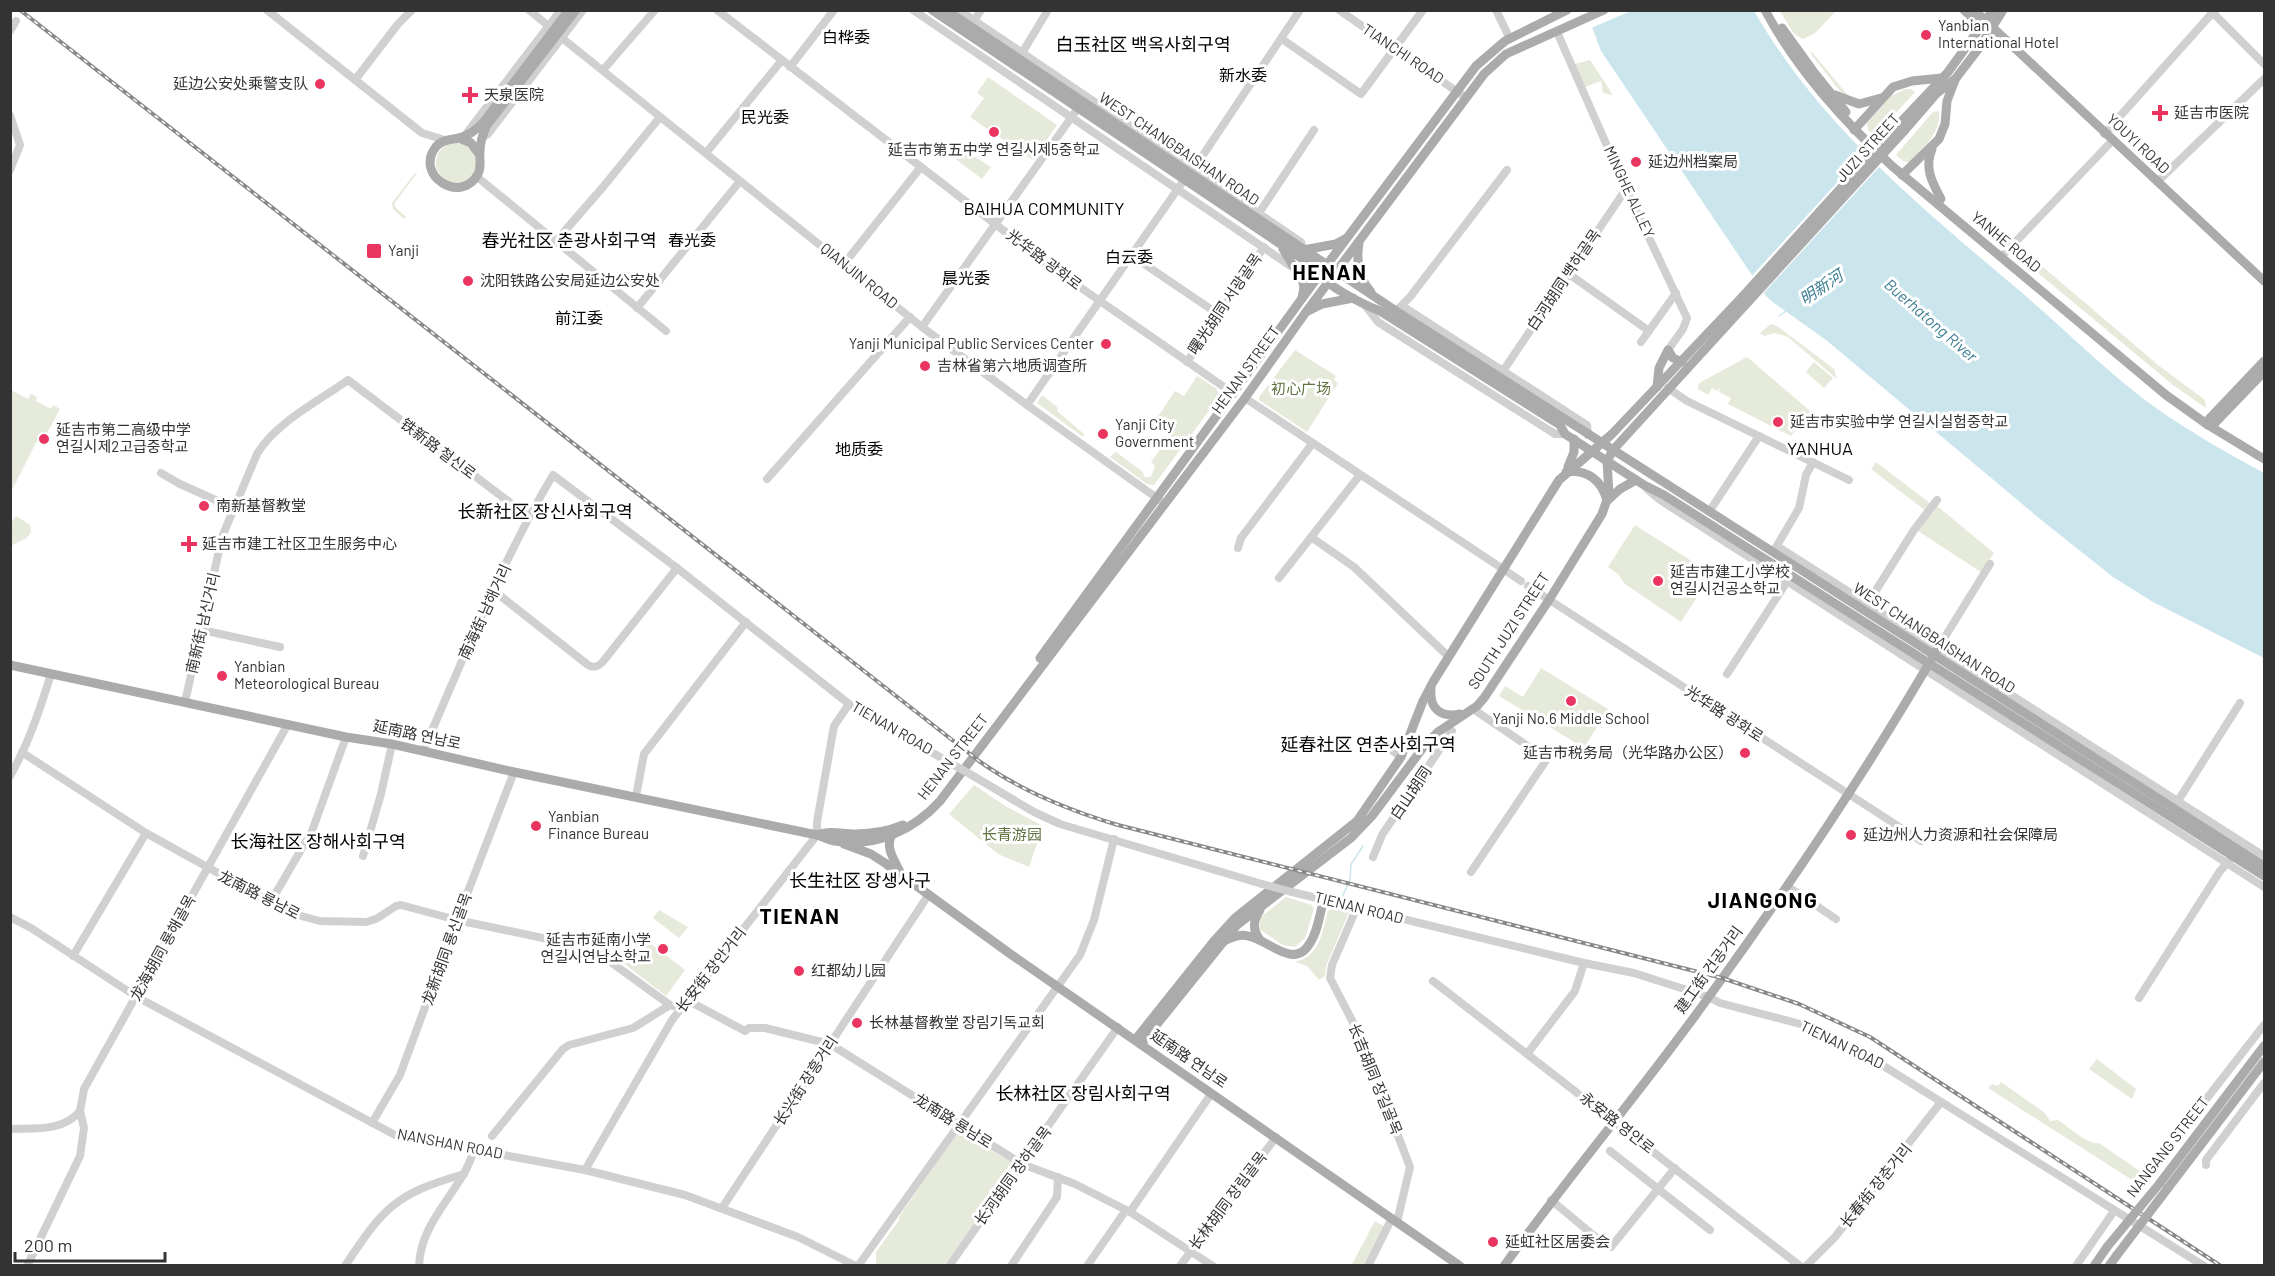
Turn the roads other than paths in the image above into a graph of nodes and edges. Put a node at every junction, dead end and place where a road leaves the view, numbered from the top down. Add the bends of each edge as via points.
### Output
1 (267, 10) edge
2 (412, 10) edge
3 (529, 10) edge
4 (561, 10) edge
5 (569, 10) edge
6 (576, 10) edge
7 (583, 10) edge
8 (656, 10) edge
9 (717, 10) edge
10 (834, 10) edge
11 (913, 10) edge
12 (932, 10) edge
13 (946, 10) edge
14 (959, 10) edge
15 (981, 10) edge
16 (1048, 10) edge
17 (1300, 10) edge
18 (1339, 10) edge
19 (1423, 10) edge
20 (1496, 10) edge
21 (1566, 10) edge
22 (1604, 10) edge
23 (1765, 10) edge
24 (1772, 10) edge
25 (1965, 10) edge
26 (1974, 10) edge
27 (1993, 10) edge
28 (2003, 10) edge
29 (2212, 11) edge
30 (277, 14) edge
31 (16, 21) dead end
32 (972, 24) junction
33 (1986, 25) junction
34 (10, 31) edge
35 (555, 32) junction
36 (1557, 32) junction
37 (1282, 39) junction
38 (1510, 39) junction
39 (1395, 48) junction
40 (1022, 53) junction
41 (782, 60) junction
42 (2265, 64) edge
43 (790, 67) junction
44 (603, 70) junction
45 (1942, 78) junction
46 (1956, 78) junction
47 (2265, 78) edge
48 (355, 80) junction
49 (1457, 91) junction
50 (1830, 92) junction
51 (1933, 92) junction
52 (1883, 97) junction
53 (1466, 98) junction
54 (1078, 108) junction
55 (10, 115) edge
56 (660, 117) junction
57 (1071, 118) junction
58 (1857, 129) junction
59 (1314, 130) dead end
60 (422, 133) junction
61 (2104, 134) junction
62 (462, 136) junction
63 (445, 140) junction
64 (2112, 141) junction
65 (1935, 144) junction
66 (706, 153) junction
67 (432, 154) junction
68 (479, 154) junction
69 (920, 168) junction
70 (10, 170) edge
71 (1507, 170) dead end
72 (1904, 172) junction
73 (1189, 174) junction
74 (476, 176) junction
75 (740, 181) junction
76 (2157, 182) junction
77 (1626, 189) junction
78 (1178, 190) junction
79 (1941, 199) junction
80 (1259, 213) junction
81 (995, 223) junction
82 (1356, 229) junction
83 (555, 241) junction
84 (1359, 242) junction
85 (1280, 244) junction
86 (1263, 247) junction
87 (1303, 250) junction
88 (2005, 253) junction
89 (1131, 255) junction
90 (844, 264) junction
91 (1327, 266) junction
92 (1295, 269) junction
93 (1336, 272) junction
94 (1569, 274) junction
95 (1319, 276) junction
96 (2265, 281) edge
97 (1329, 282) junction
98 (1676, 293) junction
99 (1353, 298) junction
100 (1377, 298) junction
101 (1746, 298) junction
102 (1099, 301) junction
103 (1300, 303) junction
104 (637, 308) junction
105 (1396, 311) junction
106 (1306, 312) junction
107 (1218, 314) junction
108 (910, 317) junction
109 (922, 327) junction
110 (666, 331) dead end
111 (1649, 331) junction
112 (1641, 342) dead end
113 (1668, 350) junction
114 (2265, 361) edge
115 (1186, 362) junction
116 (1682, 362) junction
117 (1503, 371) junction
118 (2265, 372) edge
119 (348, 380) joint
120 (1657, 387) junction
121 (1668, 388) junction
122 (1234, 394) junction
123 (1245, 398) junction
124 (1027, 405) junction
125 (2211, 422) junction
126 (1588, 435) junction
127 (1759, 436) junction
128 (1574, 439) junction
129 (1312, 444) junction
130 (1601, 444) junction
131 (1613, 450) junction
132 (1592, 451) junction
133 (2265, 453) edge
134 (2265, 459) edge
135 (1607, 461) junction
136 (1813, 462) junction
137 (1566, 472) junction
138 (161, 473) dead end
139 (553, 475) joint
140 (1359, 476) junction
141 (767, 479) dead end
142 (1849, 480) dead end
143 (1640, 483) junction
144 (1156, 498) junction
145 (1937, 500) dead end
146 (1607, 501) junction
147 (1165, 504) junction
148 (233, 508) junction
149 (1709, 512) junction
150 (529, 516) junction
151 (1311, 537) junction
152 (1238, 548) dead end
153 (1775, 549) junction
154 (1788, 563) junction
155 (1804, 564) junction
156 (1990, 564) dead end
157 (677, 568) junction
158 (1111, 568) junction
159 (1504, 570) junction
160 (1789, 578) junction
161 (1279, 579) dead end
162 (494, 590) junction
163 (1549, 600) junction
164 (1866, 607) junction
165 (746, 622) junction
166 (202, 630) junction
167 (280, 647) dead end
168 (1449, 657) junction
169 (1932, 660) junction
170 (10, 665) edge
171 (51, 674) junction
172 (1727, 674) dead end
173 (1431, 686) junction
174 (185, 702) junction
175 (849, 704) junction
176 (2240, 704) dead end
177 (1469, 711) junction
178 (288, 724) junction
179 (1452, 731) dead end
180 (346, 737) junction
181 (392, 744) junction
182 (1383, 744) dead end
183 (423, 751) junction
184 (23, 753) junction
185 (1401, 757) junction
186 (1410, 763) junction
187 (514, 772) junction
188 (1424, 773) junction
189 (10, 776) edge
190 (1849, 795) junction
191 (636, 796) junction
192 (2176, 805) junction
193 (888, 832) junction
194 (146, 833) junction
195 (817, 836) junction
196 (1114, 839) junction
197 (835, 841) junction
198 (1922, 842) dead end
199 (363, 856) dead end
200 (2265, 856) edge
201 (1372, 857) dead end
202 (2230, 860) junction
203 (2265, 866) edge
204 (208, 868) junction
205 (1471, 872) dead end
206 (902, 874) junction
207 (2265, 876) edge
208 (1787, 886) junction
209 (2265, 887) edge
210 (929, 894) junction
211 (1328, 899) junction
212 (270, 903) junction
213 (1264, 904) junction
214 (1355, 906) junction
215 (10, 917) edge
216 (1836, 919) dead end
217 (457, 920) junction
218 (1260, 940) junction
219 (1224, 941) junction
220 (72, 956) junction
221 (1584, 963) junction
222 (1433, 981) dead end
223 (1059, 986) junction
224 (136, 997) junction
225 (1709, 997) junction
226 (2139, 998) dead end
227 (687, 1000) junction
228 (670, 1005) junction
229 (680, 1008) junction
230 (2265, 1024) edge
231 (1118, 1027) junction
232 (1138, 1042) junction
233 (830, 1044) junction
234 (2265, 1046) edge
235 (1527, 1054) junction
236 (2265, 1062) edge
237 (2265, 1083) edge
238 (1211, 1094) junction
239 (1941, 1102) junction
240 (80, 1112) junction
241 (1613, 1121) junction
242 (2193, 1122) dead end
243 (372, 1123) junction
244 (64, 1124) junction
245 (959, 1124) junction
246 (84, 1128) junction
247 (10, 1129) edge
248 (492, 1136) dead end
249 (1276, 1137) junction
250 (475, 1149) junction
251 (1610, 1151) dead end
252 (1022, 1164) junction
253 (2206, 1165) dead end
254 (1675, 1168) junction
255 (585, 1170) junction
256 (464, 1174) junction
257 (1058, 1177) junction
258 (2164, 1186) junction
259 (1658, 1190) junction
260 (1551, 1200) junction
261 (722, 1208) junction
262 (1128, 1211) junction
263 (2114, 1211) junction
264 (1395, 1220) junction
265 (1710, 1230) dead end
266 (1190, 1251) junction
267 (27, 1266) edge
268 (345, 1266) edge
269 (419, 1266) edge
270 (857, 1266) edge
271 (949, 1266) edge
272 (1011, 1266) edge
273 (1087, 1266) edge
274 (1180, 1266) edge
275 (1213, 1266) edge
276 (1368, 1266) edge
277 (1460, 1266) edge
278 (1504, 1266) edge
279 (1800, 1266) edge
280 (1806, 1266) edge
281 (2076, 1266) edge
282 (2094, 1266) edge
283 (2109, 1266) edge
284 (2204, 1266) edge

1 - 30 street
2 - 48 street
3 - 35 street, QIANJIN ROAD
4 - 35 street
5 - 35 main road
6 - 35 main road
7 - 35 street
8 - 44 street
9 - 41 street, 光华路 광화로
10 - 43 street
11 - 57 street
12 - 54 main road, WEST CHANGBAISHAN ROAD
13 - 32 main road, WEST CHANGBAISHAN ROAD
14 - 32 street
15 - 32 street
16 - 40 street
17 - 37 street
18 - 39 street, TIANCHI ROAD
19 - 39 street
20 - 38 street
21 - 38 main road, HENAN STREET
22 - 36 main road, HENAN STREET
23 - 58 main road, YANHE ROAD via 1813,82
24 - 50 main road, YANHE ROAD
25 - 33 main road, YOUYI ROAD
26 - 33 main road, YOUYI ROAD
27 - 33 main road, JUZI STREET
28 - 33 main road, JUZI STREET
29 - 42 street
29 - 61 street
30 - 48 street
31 - 34 street
32 - 40 street
32 - 73 main road, WEST CHANGBAISHAN ROAD
33 - 45 main road, JUZI STREET
33 - 46 main road, JUZI STREET via 1980,48
33 - 61 main road, YOUYI ROAD
35 - 44 street, QIANJIN ROAD
35 - 62 main road via 483,123
35 - 68 main road via 487,125
36 - 53 main road, HENAN STREET via 1506,54 1491,66
36 - 77 street, MINGHE ALLEY
37 - 39 street via 1361,94
37 - 73 street
38 - 49 main road, HENAN STREET via 1482,60
39 - 49 street, TIANCHI ROAD
40 - 73 street
41 - 43 street, 光华路 광화로
41 - 66 street
43 - 69 street, 光华路 광화로
44 - 56 street, QIANJIN ROAD
45 - 51 main road, JUZI STREET
45 - 52 main road via 1903,83
46 - 51 main road, JUZI STREET
46 - 65 main road via 1947,101 1944,128
47 - 76 street
48 - 60 street
49 - 53 street, TIANCHI ROAD
49 - 82 main road, HENAN STREET
50 - 52 main road via 1858,104
50 - 58 main road, YANHE ROAD
51 - 58 main road via 1921,86 1896,90
51 - 72 main road via 1942,101 1940,127
51 - 101 main road, JUZI STREET, bridge
52 - 58 main road
53 - 84 main road, HENAN STREET
54 - 57 street
54 - 73 main road, WEST CHANGBAISHAN ROAD
55 - 70 street via 20,145
56 - 66 street, QIANJIN ROAD
56 - 83 street
57 - 78 street
57 - 81 street
58 - 72 main road, YANHE ROAD
59 - 80 street
60 - 63 street
60 - 67 street
61 - 64 main road, YOUYI ROAD
62 - 63 main road
62 - 68 main road
63 - 67 main road
64 - 76 main road, YOUYI ROAD
64 - 88 street
65 - 72 main road
65 - 79 main road via 1929,154 1929,172
66 - 75 street, QIANJIN ROAD
67 - 74 main road via 432,172 443,185 462,187
68 - 74 main road
69 - 81 street, 光华路 광화로
69 - 90 street
71 - 105 street
72 - 79 main road, YANHE ROAD
72 - 125 main road, YANHE ROAD via 2156,387
73 - 78 street
73 - 80 street
73 - 85 main road, WEST CHANGBAISHAN ROAD
73 - 87 main road, WEST CHANGBAISHAN ROAD
74 - 83 street
75 - 90 street, QIANJIN ROAD
75 - 104 street
76 - 96 main road, YOUYI ROAD
77 - 94 street, 白河胡同 백하골목
77 - 98 street, MINGHE ALLEY
78 - 86 street
78 - 89 street
79 - 88 main road, YANHE ROAD
80 - 87 street via 1301,242
81 - 102 street, 光华路 광화로
81 - 109 street
82 - 87 main road via 1336,244
82 - 91 main road, HENAN STREET
83 - 104 street
84 - 93 main road, HENAN STREET
84 - 100 main road via 1360,273 1365,286
85 - 92 main road
85 - 95 main road, WEST CHANGBAISHAN ROAD via 1313,266
86 - 92 street
86 - 107 street, 曙光胡同 서광골목
87 - 91 main road, WEST CHANGBAISHAN ROAD
88 - 125 main road, YANHE ROAD
89 - 102 street
89 - 107 street
90 - 108 street, QIANJIN ROAD
91 - 93 main road, WEST CHANGBAISHAN ROAD
91 - 95 main road, HENAN STREET
92 - 103 main road via 1304,288
93 - 97 main road, HENAN STREET
93 - 100 main road, WEST CHANGBAISHAN ROAD
94 - 111 street
94 - 117 street, 白河胡同 백하골목
95 - 97 main road, WEST CHANGBAISHAN ROAD
95 - 103 main road, HENAN STREET
97 - 99 main road, WEST CHANGBAISHAN ROAD
97 - 106 main road, HENAN STREET
98 - 111 street
98 - 113 street, MINGHE ALLEY via 1687,318
99 - 106 main road via 1322,304
99 - 128 main road, WEST CHANGBAISHAN ROAD via 1380,311 1560,425
100 - 105 main road, WEST CHANGBAISHAN ROAD
101 - 116 main road
101 - 121 main road, SOUTH JUZI STREET
102 - 115 street, 光华路 광화로
102 - 124 street
103 - 122 main road, HENAN STREET
104 - 110 street
105 - 117 street, WEST CHANGBAISHAN ROAD via 1404,307
105 - 126 main road, WEST CHANGBAISHAN ROAD
106 - 123 main road, HENAN STREET
107 - 115 street, 曙光胡同 서광골목
108 - 109 street, QIANJIN ROAD
108 - 141 street
109 - 124 street, QIANJIN ROAD
111 - 112 street
113 - 116 main road
113 - 120 main road via 1659,368
114 - 125 main road
115 - 122 street, 光华路 광화로
116 - 120 main road
117 - 126 street, WEST CHANGBAISHAN ROAD via 1587,425
118 - 125 main road
119 - 148 street, 南新街 남신거리 via 265,442
119 - 150 street, 铁新路 철신로
120 - 130 main road
121 - 127 street
121 - 131 main road, SOUTH JUZI STREET
122 - 144 main road, HENAN STREET
123 - 129 street, 光华路 광화로
123 - 147 main road, HENAN STREET
124 - 144 street, QIANJIN ROAD
125 - 133 main road, YANHE ROAD
125 - 134 main road, YANHE ROAD
126 - 130 main road, WEST CHANGBAISHAN ROAD
127 - 136 street
127 - 149 street
128 - 132 main road, WEST CHANGBAISHAN ROAD
128 - 137 main road via 1574,456
129 - 140 street, 光华路 광화로
129 - 152 street
130 - 131 main road, WEST CHANGBAISHAN ROAD
130 - 132 main road
131 - 135 main road, SOUTH JUZI STREET
131 - 149 main road, WEST CHANGBAISHAN ROAD
132 - 135 main road, WEST CHANGBAISHAN ROAD
132 - 137 main road
135 - 143 main road, WEST CHANGBAISHAN ROAD
135 - 146 main road, SOUTH JUZI STREET
136 - 142 street
136 - 153 street via 1799,508
137 - 146 main road via 1580,471 1591,476 1600,484
137 - 159 main road
138 - 148 street
139 - 150 street, 南海街 남해거리
139 - 157 street, TIENAN ROAD
140 - 151 street
140 - 159 street, 光华路 광화로
143 - 146 main road via 1620,489
143 - 160 main road, WEST CHANGBAISHAN ROAD
144 - 147 street, QIANJIN ROAD
144 - 158 main road, HENAN STREET
145 - 164 street
146 - 163 main road, SOUTH JUZI STREET
147 - 158 main road, HENAN STREET
148 - 166 street, 南新街 남신거리 via 222,537
149 - 153 main road, WEST CHANGBAISHAN ROAD
150 - 162 street, 南海街 남해거리
151 - 161 street
151 - 168 street via 1354,567
153 - 154 main road, WEST CHANGBAISHAN ROAD
153 - 155 street, WEST CHANGBAISHAN ROAD
154 - 155 main road
154 - 164 main road, WEST CHANGBAISHAN ROAD
155 - 164 street, WEST CHANGBAISHAN ROAD
156 - 169 street
157 - 162 street via 605,660 594,667
157 - 165 street, TIENAN ROAD
158 - 193 main road, HENAN STREET via 938,796 913,819
159 - 163 street, 光华路 광화로
159 - 168 main road
160 - 169 main road, WEST CHANGBAISHAN ROAD
160 - 172 street
162 - 183 street, 南海街 남해거리
163 - 177 main road, SOUTH JUZI STREET via 1484,698
163 - 190 street, 光华路 광화로
164 - 169 main road, WEST CHANGBAISHAN ROAD
165 - 175 street, TIENAN ROAD
165 - 191 street via 644,754
166 - 167 street
166 - 174 street, 南新街 남신거리
168 - 173 main road
169 - 190 main road, 建工街 건공거리
169 - 192 main road, WEST CHANGBAISHAN ROAD
169 - 202 main road, WEST CHANGBAISHAN ROAD
170 - 171 main road, 延南路 연남로
171 - 174 main road, 延南路 연남로
171 - 184 street
173 - 177 main road via 1431,700 1439,713 1447,716
173 - 185 main road
174 - 178 main road, 延南路 연남로
175 - 195 street via 834,726
175 - 196 street, TIENAN ROAD, bridge via 1034,813
176 - 192 street
177 - 186 main road, SOUTH JUZI STREET via 1438,732
177 - 205 street via 1547,759
178 - 180 main road, 延南路 연남로
178 - 204 street, 龙海胡同 룡해골목
179 - 188 street, 白山胡同
180 - 181 main road, 延南路 연남로
180 - 212 street via 312,831
181 - 183 main road, 延南路 연남로
181 - 199 street
182 - 185 street
183 - 187 main road, 延南路 연남로
184 - 189 street
184 - 194 street, 龙南路 룡남로
185 - 232 main road via 1357,821 1235,918
186 - 188 street
186 - 213 main road, SOUTH JUZI STREET via 1351,838
187 - 191 main road, 延南路 연남로
187 - 217 street, 龙新胡同 룡신골목
188 - 201 street, 白山胡同 via 1378,841
190 - 198 street, 光华路 광화로
190 - 208 main road, 建工街 건공거리
191 - 195 main road, 延南路 연남로
192 - 200 street, WEST CHANGBAISHAN ROAD
192 - 203 main road, WEST CHANGBAISHAN ROAD
193 - 195 main road, 延南路 연남로 via 829,831
193 - 197 main road, 延南路 연남로 via 866,841
193 - 206 main road via 890,849
194 - 204 street, 龙南路 룡남로
194 - 220 street
195 - 197 main road, 延南路 연남로
195 - 227 street, 长安街 장안거리
196 - 211 street, TIENAN ROAD, bridge via 1262,884
196 - 223 street via 1087,941
197 - 206 main road, 延南路 연남로 via 871,854
202 - 207 main road, WEST CHANGBAISHAN ROAD
202 - 209 street, WEST CHANGBAISHAN ROAD
202 - 226 street
204 - 212 street, 龙南路 룡남로
204 - 224 street, 龙海胡同 룡해골목
206 - 210 main road, 延南路 연남로
208 - 216 street
208 - 225 main road, 建工街 건공거리
210 - 223 main road, 延南路 연남로
210 - 233 street, 长兴街 장흥거리
211 - 214 street, TIENAN ROAD
211 - 218 main road via 1313,939 1304,951 1287,955
212 - 217 street, 龙南路 룡남로 via 320,921 366,922 401,905
213 - 218 main road via 1253,924
213 - 219 main road, SOUTH JUZI STREET
214 - 221 street, TIENAN ROAD
214 - 264 street, 长吉胡同 장길골목 via 1330,978 1360,1036 1410,1167
215 - 220 street, NANSHAN ROAD
217 - 228 street, 龙南路 룡남로 via 594,950
217 - 243 street, 龙新胡同 룡신골목 via 400,1075
218 - 219 main road via 1244,935
219 - 232 main road, SOUTH JUZI STREET
220 - 224 street, NANSHAN ROAD
221 - 225 street, TIENAN ROAD via 1634,973
221 - 235 street via 1575,992
222 - 235 street, 永安路 영안로
223 - 231 main road, 延南路 연남로
223 - 245 street
224 - 240 street, 龙海胡同 룡해골목 via 84,1089
224 - 243 street, NANSHAN ROAD
225 - 239 street, TIENAN ROAD via 1835,1038
225 - 241 main road, 建工街 건공거리
227 - 229 street, 长安街 장안거리
227 - 233 street, 龙南路 룡남로 via 745,1031 765,1028
228 - 229 street, 龙南路 룡남로
228 - 248 street via 633,1028 568,1045
229 - 255 street, 长安街 장안거리
230 - 242 street via 2190,1120
231 - 232 main road, 延南路 연남로
231 - 252 street, 长河胡同 장하골목
232 - 238 main road, 延南路 연남로
233 - 245 street, 龙南路 룡남로
233 - 261 street, 长兴街 장흥거리
234 - 258 main road, NANGANG STREET
235 - 241 street, 永安路 영안로
236 - 258 main road, NANGANG STREET
237 - 253 street via 2218,1142
238 - 249 main road, 延南路 연남로
238 - 262 street
239 - 263 street, TIENAN ROAD
239 - 280 street, 长春街 장춘거리 via 1835,1237
240 - 244 street
240 - 246 street
241 - 254 street, 永安路 영안로
241 - 260 main road, 建工街 건공거리
243 - 250 street, NANSHAN ROAD via 395,1134
244 - 246 street via 74,1122
244 - 247 street
245 - 252 street, 龙南路 룡남로
245 - 270 street
246 - 267 street via 80,1156
249 - 264 main road, 延南路 연남로
249 - 266 street, 长林胡同 장림골목
250 - 255 street, NANSHAN ROAD
250 - 256 street
251 - 259 street
252 - 257 street, 龙南路 룡남로
252 - 271 street, 长河胡同 장하골목
254 - 259 street
254 - 279 street, 永安路 영안로
255 - 261 street, NANSHAN ROAD
256 - 268 street via 401,1198 377,1220
256 - 269 street via 424,1239
257 - 262 street, 龙南路 룡남로
257 - 272 street via 1057,1197
258 - 282 main road, NANGANG STREET, bridge
258 - 283 main road, NANGANG STREET, bridge
259 - 260 street via 1611,1247
259 - 265 street
260 - 278 main road, 建工街 건공거리
261 - 270 street, NANSHAN ROAD via 798,1237
262 - 266 street, 龙南路 룡남로
262 - 273 street
263 - 281 street
263 - 284 street, TIENAN ROAD
264 - 276 street, 长吉胡同 장길골목
264 - 277 main road, 延南路 연남로
266 - 274 street, 长林胡同 장림골목
266 - 275 street, 龙南路 룡남로

